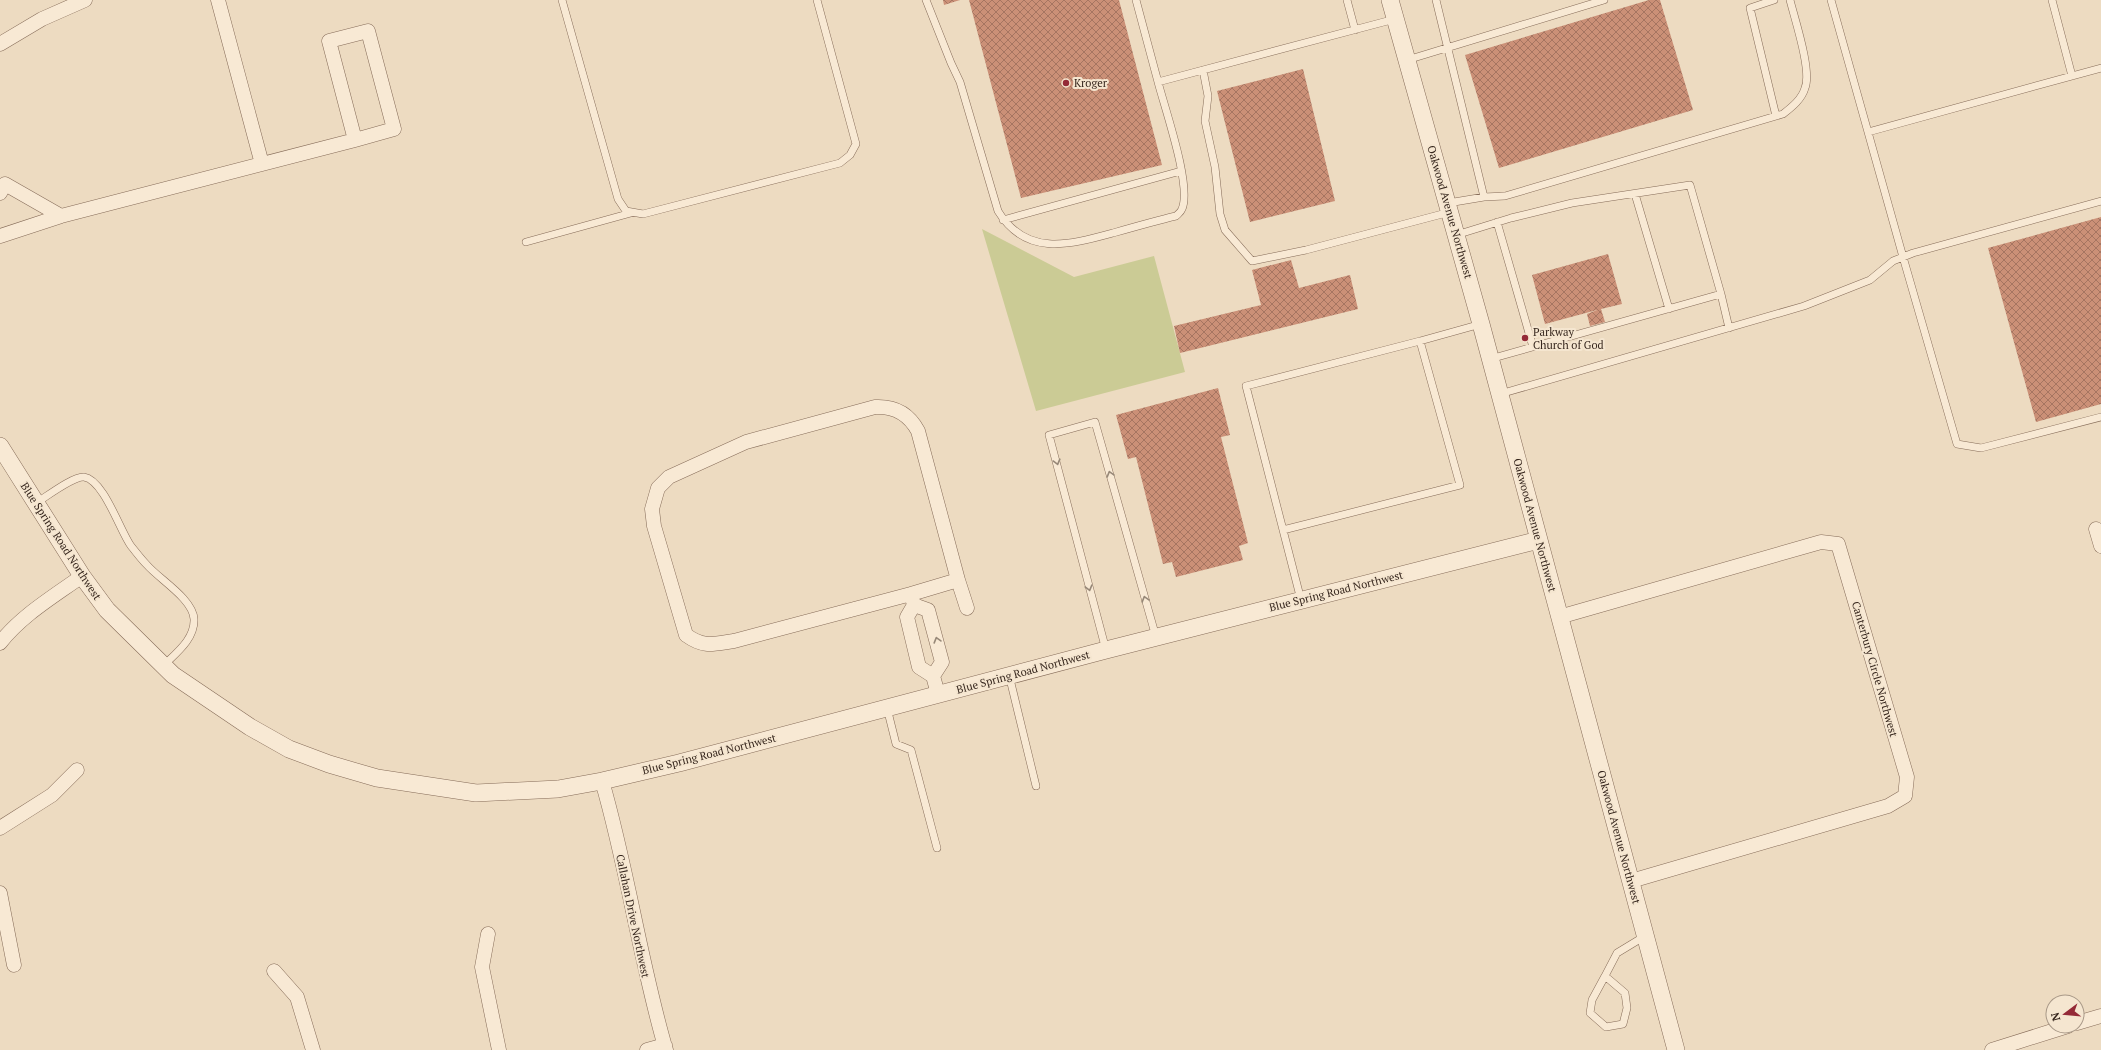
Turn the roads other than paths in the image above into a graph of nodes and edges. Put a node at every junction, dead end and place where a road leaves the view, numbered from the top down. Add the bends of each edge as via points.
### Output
1 (85, 0) edge
2 (218, 0) edge
3 (562, 0) edge
4 (817, 0) edge
5 (926, 0) edge
6 (1136, 0) edge
7 (1347, 0) edge
8 (1390, 0) edge
9 (1436, 0) edge
10 (1604, 0) edge
11 (1774, 0) edge
12 (1790, 0) edge
13 (1831, 0) edge
14 (2052, 0) edge
15 (1395, 19) junction
16 (1355, 30) junction
17 (0, 44) edge
18 (1446, 48) junction
19 (1407, 60) junction
20 (2101, 68) edge
21 (1203, 70) junction
22 (2072, 76) junction
23 (1158, 82) junction
24 (1776, 116) junction
25 (1868, 132) junction
26 (355, 140) junction
27 (262, 164) junction
28 (1181, 171) junction
29 (0, 193) edge
30 (1635, 194) junction
31 (1484, 197) junction
32 (2101, 200) edge
33 (1449, 207) junction
34 (633, 212) junction
35 (61, 216) junction
36 (1003, 220) junction
37 (1497, 222) junction
38 (1456, 235) junction
39 (0, 236) edge
40 (526, 242) dead end
41 (1903, 257) junction
42 (1721, 294) junction
43 (1669, 309) junction
44 (1481, 324) junction
45 (1729, 328) junction
46 (1420, 341) junction
47 (1533, 347) junction
48 (1490, 359) junction
49 (1500, 394) junction
50 (2101, 417) edge
51 (0, 446) edge
52 (36, 503) junction
53 (2096, 529) dead end
54 (1283, 530) junction
55 (1539, 540) junction
56 (2101, 546) edge
57 (82, 576) junction
58 (958, 580) junction
59 (912, 600) junction
60 (1301, 600) junction
61 (966, 608) dead end
62 (1559, 617) junction
63 (1156, 637) junction
64 (0, 644) edge
65 (1106, 650) junction
66 (163, 666) junction
67 (1010, 675) junction
68 (933, 676) junction
69 (938, 694) junction
70 (887, 708) junction
71 (77, 770) dead end
72 (602, 781) junction
73 (1036, 786) dead end
74 (0, 828) edge
75 (937, 848) dead end
76 (1631, 881) junction
77 (0, 893) edge
78 (488, 934) dead end
79 (1646, 936) junction
80 (14, 965) dead end
81 (274, 971) dead end
82 (1605, 976) junction
83 (2101, 1016) edge
84 (2085, 1021) edge
85 (2045, 1033) edge
86 (665, 1047) edge
87 (313, 1050) edge
88 (498, 1050) edge
89 (647, 1050) edge
90 (1676, 1050) edge
91 (1992, 1050) edge

1 - 17 street via 42,19
2 - 27 street
3 - 34 lane via 618,199 626,211
4 - 34 lane via 856,144 850,155 840,163 802,173 643,214
5 - 36 lane via 960,82 998,211
6 - 23 lane
7 - 16 lane
8 - 15 street, Oakwood Avenue Northwest
9 - 18 lane
10 - 18 lane
11 - 24 lane via 1750,8
12 - 24 lane via 1807,72 1806,88 1796,103 1784,114
13 - 25 lane
14 - 22 lane
15 - 16 lane
15 - 19 street, Oakwood Avenue Northwest
16 - 21 lane
18 - 19 lane
18 - 31 lane
19 - 33 street, Oakwood Avenue Northwest
20 - 22 lane
21 - 23 lane
21 - 33 lane via 1208,96 1206,121 1215,167 1220,214 1225,230 1252,261 1306,250
22 - 25 lane
23 - 28 lane
24 - 31 lane via 1505,196
25 - 41 lane
26 - 26 street via 329,41 368,31 394,129
26 - 27 street
27 - 35 street
28 - 36 lane
28 - 36 lane via 1185,196 1182,210 1176,216 1057,246 1041,244 1021,236
29 - 35 street via 5,184
30 - 37 lane via 1572,203
30 - 42 lane via 1690,185
30 - 43 lane
31 - 33 lane
32 - 41 lane
33 - 38 street, Oakwood Avenue Northwest
34 - 40 lane
35 - 39 street
37 - 38 lane
37 - 47 lane
38 - 44 street, Oakwood Avenue Northwest
41 - 45 lane via 1893,261 1870,280 1804,306
41 - 50 lane via 1958,444 1981,448
42 - 43 lane
42 - 45 lane
43 - 47 lane
44 - 46 lane
44 - 48 street, Oakwood Avenue Northwest
45 - 49 lane
46 - 54 lane via 1246,386
46 - 54 lane via 1460,485
47 - 48 lane
48 - 49 street, Oakwood Avenue Northwest
49 - 55 street, Oakwood Avenue Northwest
51 - 52 street, Blue Spring Road Northwest
52 - 57 street, Blue Spring Road Northwest
52 - 66 lane via 75,479 84,477 93,482 108,502 130,544 147,565 180,595 191,610 194,619 192,633
53 - 56 street
54 - 60 lane
55 - 60 street, Blue Spring Road Northwest
55 - 62 street, Oakwood Avenue Northwest
57 - 64 street via 26,615
57 - 66 street, Blue Spring Road Northwest via 107,610
58 - 59 street
58 - 59 street via 918,431 912,421 888,407 875,407 746,442 669,477 658,488 652,509 654,526 686,635 696,642 708,645 734,640
58 - 61 street
59 - 68 street via 907,616 919,667
68 -> 59 street via 942,662 928,610
60 - 63 street, Blue Spring Road Northwest
62 - 76 street, Oakwood Avenue Northwest
62 - 76 street, Canterbury Circle Northwest via 1821,542 1838,544 1907,777 1905,796 1888,806
63 - 65 street, Blue Spring Road Northwest
63 -> 65 lane via 1095,422 1049,434
65 - 67 street, Blue Spring Road Northwest
66 - 72 street, Blue Spring Road Northwest via 206,699 289,749 377,778 476,793 558,789
67 - 69 street, Blue Spring Road Northwest
67 - 73 lane
68 - 69 street
69 - 70 street, Blue Spring Road Northwest
70 - 72 street, Blue Spring Road Northwest
70 - 75 lane via 896,744 911,750
71 - 74 street via 52,795
72 - 86 street, Callahan Drive Northwest via 652,1003
76 - 79 street, Oakwood Avenue Northwest
77 - 80 street
78 - 88 street via 482,966
79 - 82 lane via 1616,953
79 - 90 street, Oakwood Avenue Northwest
81 - 87 street via 297,997
82 - 82 lane via 1592,1000 1590,1013 1606,1027 1623,1024 1627,1008 1625,993
83 - 84 street
85 - 91 street
86 - 89 street

